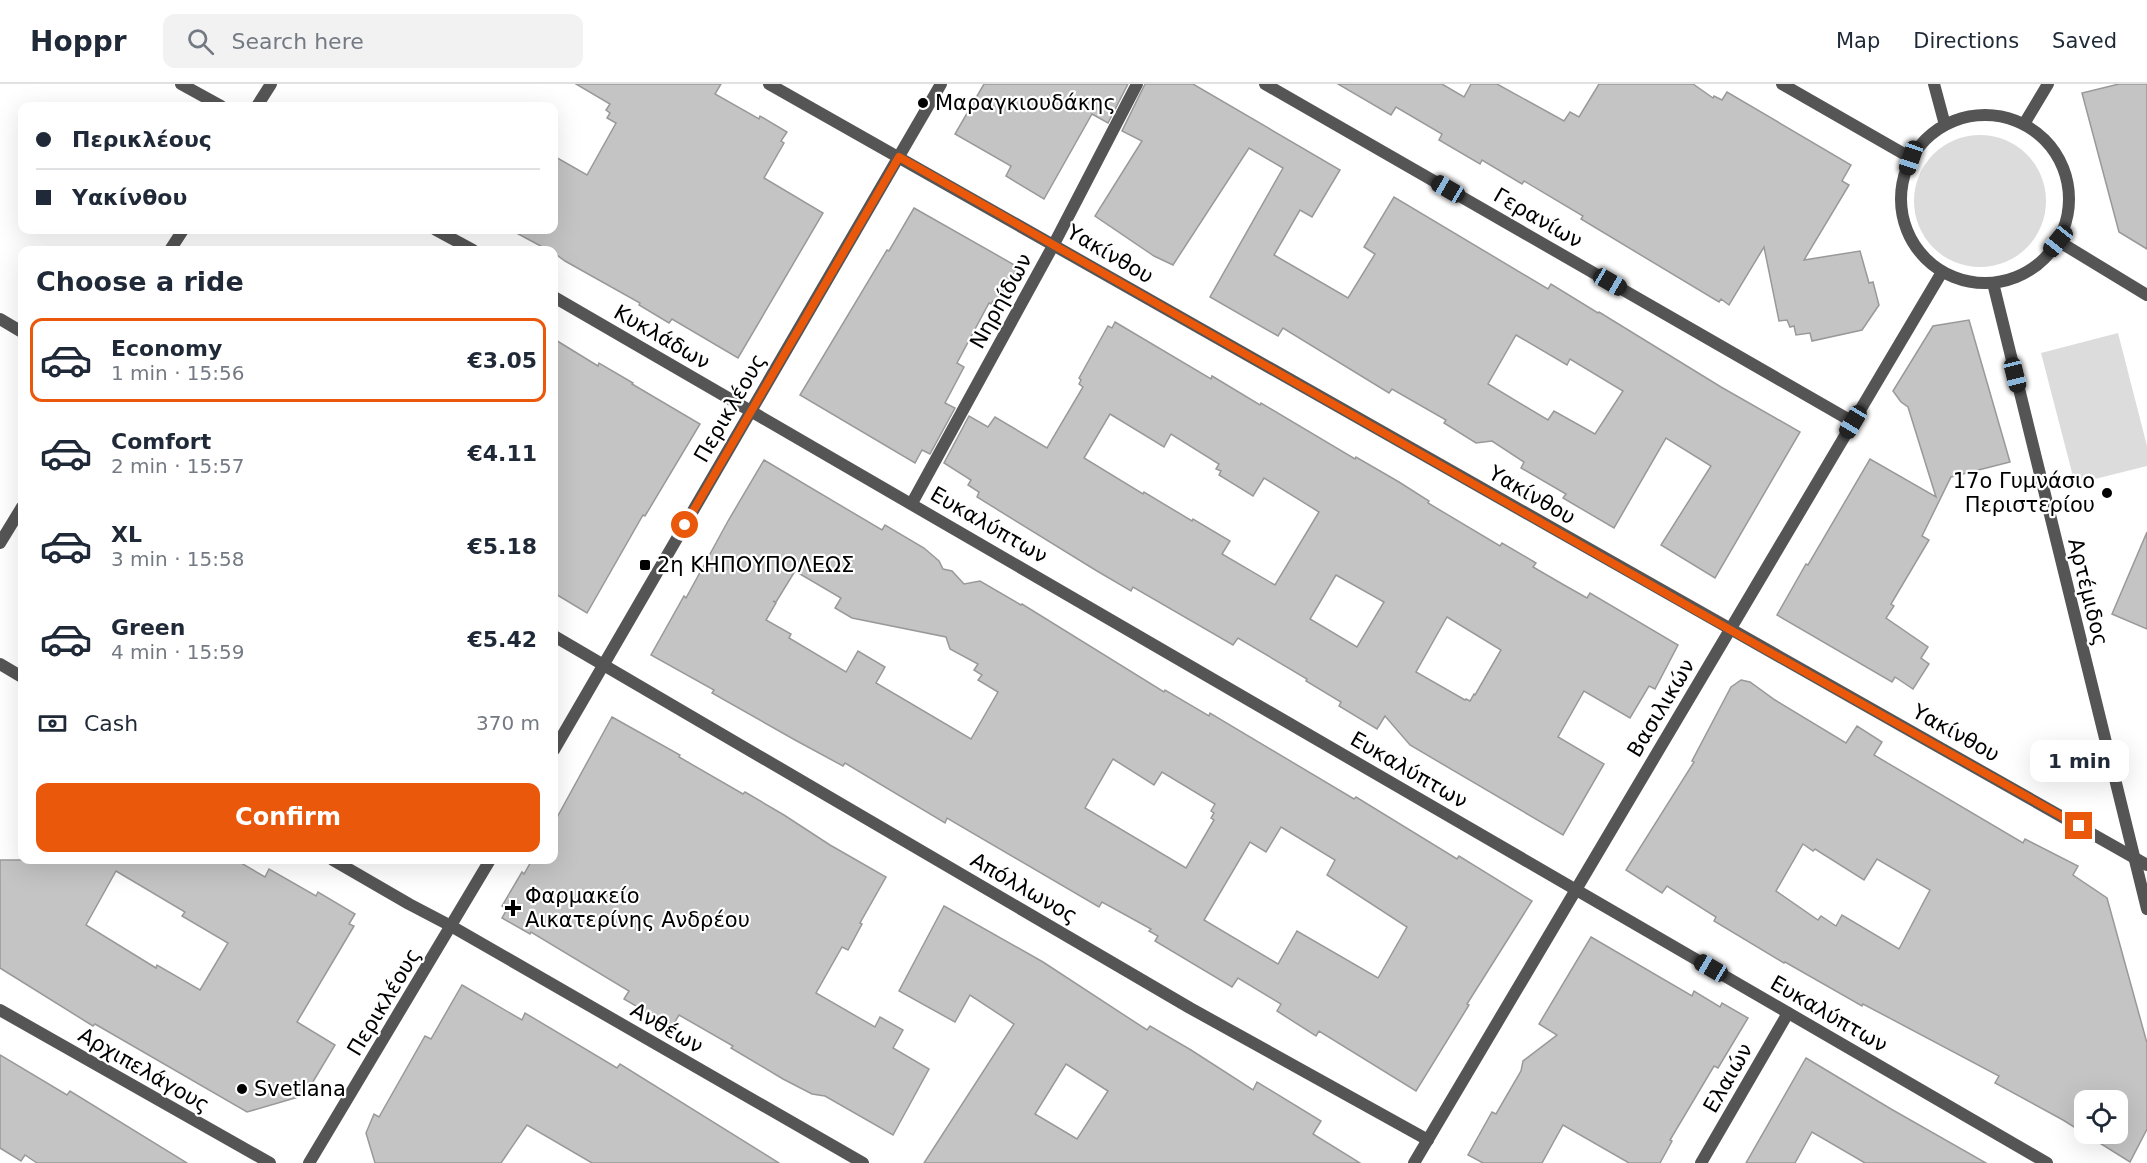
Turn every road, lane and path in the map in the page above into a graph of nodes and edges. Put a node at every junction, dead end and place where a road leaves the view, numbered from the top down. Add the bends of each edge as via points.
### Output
1 (181, 84) edge
2 (271, 84) edge
3 (769, 84) edge
4 (941, 84) edge
5 (1137, 84) edge
6 (1265, 84) edge
7 (1782, 84) edge
8 (1934, 84) edge
9 (2048, 84) edge
10 (214, 102) edge
11 (260, 102) edge
12 (2024, 124) junction
13 (1945, 125) junction
14 (899, 157) junction
15 (1911, 158) junction
16 (443, 234) edge
17 (2058, 241) junction
18 (1054, 244) junction
19 (466, 246) edge
20 (1942, 272) junction
21 (1993, 284) junction
22 (2147, 295) edge
23 (558, 299) edge
24 (0, 319) edge
25 (18, 330) edge
26 (752, 410) junction
27 (1853, 422) junction
28 (912, 503) junction
29 (18, 514) edge
30 (0, 543) edge
31 (1731, 629) junction
32 (558, 638) edge
33 (0, 664) edge
34 (604, 664) junction
35 (18, 675) edge
36 (558, 743) edge
37 (2133, 857) junction
38 (340, 864) edge
39 (488, 864) edge
40 (2147, 865) edge
41 (1576, 890) junction
42 (2147, 909) edge
43 (451, 926) junction
44 (0, 1010) edge
45 (1788, 1013) junction
46 (1428, 1140) junction
47 (270, 1163) edge
48 (309, 1163) edge
49 (863, 1163) edge
50 (1414, 1163) edge
51 (1701, 1163) edge
52 (2046, 1163) edge

1 - 10 street
2 - 11 street
3 - 14 street, Υακίνθου
4 - 14 street, Περικλέους
5 - 18 street, Νηρηίδων
6 - 27 street, Γερανίων
7 - 15 street
8 - 13 street
9 - 12 street
12 - 13 street via 1984,115 1964,117
12 - 17 street via 2057,155 2066,176 2069,198
13 - 15 street via 1926,139
14 - 18 street, Υακίνθου
14 - 26 street, Περικλέους
15 - 20 street via 1901,208 1908,234 1922,256
16 - 19 street
17 - 21 street via 2041,262 2019,277
17 - 22 street
18 - 28 street, Νηρηίδων
18 - 31 street, Υακίνθου
20 - 21 street via 1967,282
20 - 27 street, Βασιλικών
21 - 37 street, Αρτέμιδος
23 - 26 street, Κυκλάδων
24 - 25 street
26 - 28 street, Ευκαλύπτων
26 - 34 street, Περικλέους
27 - 31 street, Βασιλικών
28 - 41 street, Ευκαλύπτων
29 - 30 street
31 - 37 street, Υακίνθου
31 - 41 street, Βασιλικών
32 - 34 street, Απόλλωνος
33 - 35 street
34 - 36 street, Περικλέους
34 - 46 street, Απόλλωνος via 1190,1008
37 - 40 street, Υακίνθου
37 - 42 street, Αρτέμιδος
38 - 43 street, Ανθέων
39 - 43 street, Περικλέους
41 - 45 street, Ευκαλύπτων
41 - 46 street, Βασιλικών
43 - 48 street, Περικλέους
43 - 49 street, Ανθέων
44 - 47 street, Αρχιπελάγους
45 - 51 street, Ελαιών
45 - 52 street, Ευκαλύπτων
46 - 50 street, Βασιλικών

